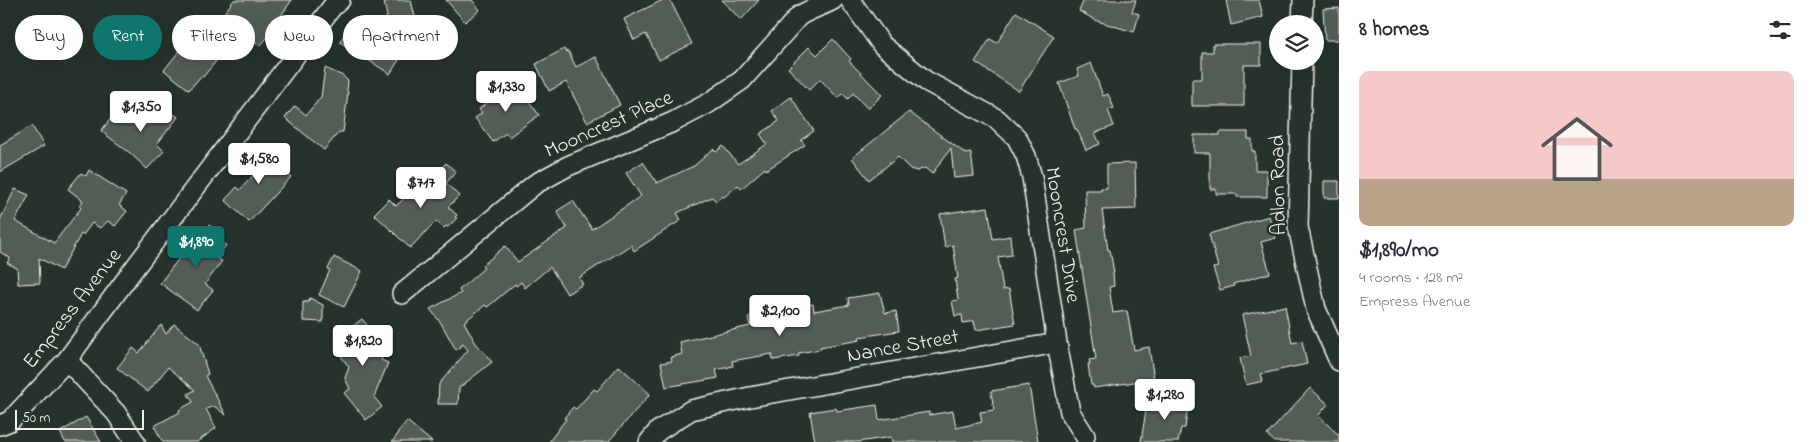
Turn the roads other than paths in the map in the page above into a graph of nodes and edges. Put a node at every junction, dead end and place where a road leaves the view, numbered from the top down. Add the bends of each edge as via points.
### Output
1 (340, 0) edge
2 (834, 0) edge
3 (850, 0) edge
4 (1303, 0) edge
5 (1302, 15) edge
6 (1302, 70) edge
7 (402, 294) dead end
8 (1057, 343) junction
9 (67, 360) junction
10 (1339, 361) edge
11 (0, 425) edge
12 (1085, 436) dead end
13 (135, 442) edge
14 (649, 442) edge

1 - 9 street, Empress Avenue
2 - 7 street, Mooncrest Place via 799,16 742,80 709,103 535,184
3 - 8 street, Mooncrest Drive via 882,45 926,81 997,119 1017,138 1032,177
4 - 5 street
6 - 10 street, Adlon Road via 1298,227 1316,309
8 - 12 street, Mooncrest Drive via 1070,412
8 - 14 street, Nance Street via 690,410
9 - 11 street, Empress Avenue via 10,421
9 - 13 street via 116,413

